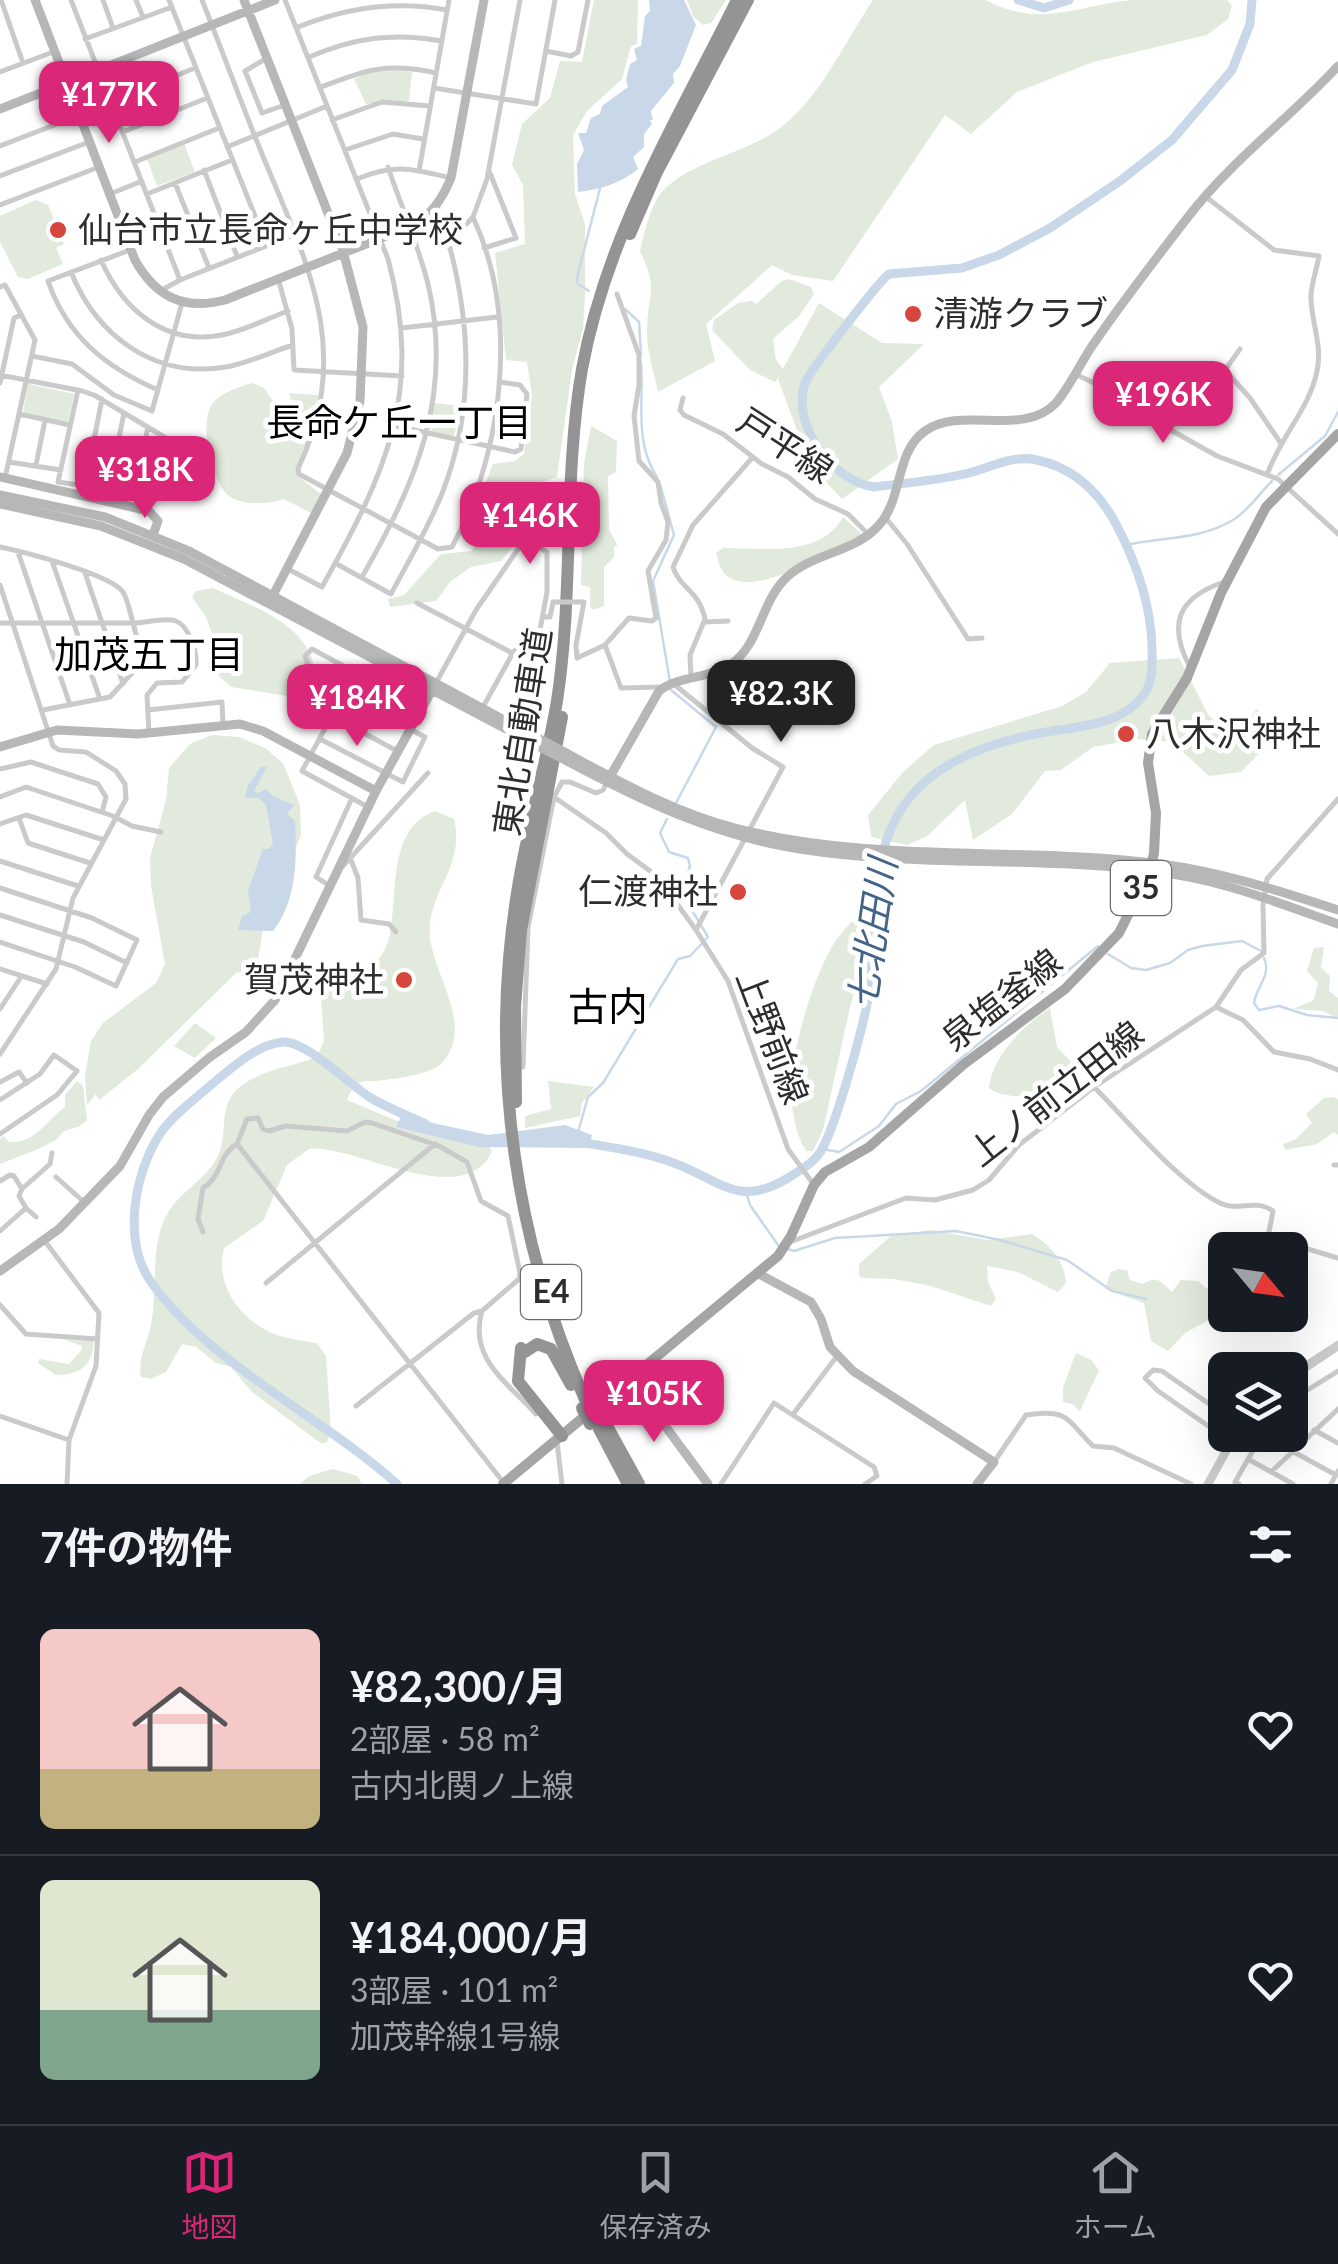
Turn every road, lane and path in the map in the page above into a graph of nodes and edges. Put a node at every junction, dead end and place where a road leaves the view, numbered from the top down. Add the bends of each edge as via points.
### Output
1 (1, 0) edge
2 (35, 0) edge
3 (71, 0) edge
4 (104, 0) edge
5 (136, 0) edge
6 (202, 0) edge
7 (275, 0) edge
8 (285, 0) edge
9 (449, 0) edge
10 (484, 0) edge
11 (520, 0) edge
12 (555, 0) edge
13 (588, 0) edge
14 (737, 0) edge
15 (748, 0) edge
16 (170, 4) edge
17 (246, 5) edge
18 (447, 10) junction
19 (144, 17) junction
20 (211, 25) junction
21 (298, 27) junction
22 (113, 28) junction
23 (183, 36) junction
24 (85, 39) junction
25 (442, 42) junction
26 (53, 52) junction
27 (546, 52) junction
28 (266, 58) junction
29 (309, 58) junction
30 (23, 63) junction
31 (1338, 66) edge
32 (195, 68) junction
33 (98, 70) junction
34 (0, 72) edge
35 (436, 72) junction
36 (66, 84) junction
37 (320, 87) junction
38 (434, 88) junction
39 (466, 93) junction
40 (207, 98) junction
41 (501, 99) junction
42 (111, 102) junction
43 (285, 105) junction
44 (327, 106) junction
45 (430, 106) junction
46 (0, 109) edge
47 (78, 116) junction
48 (332, 120) junction
49 (290, 123) junction
50 (219, 128) junction
51 (122, 132) junction
52 (255, 136) junction
53 (423, 138) junction
54 (89, 142) junction
55 (0, 146) edge
56 (227, 146) junction
57 (345, 150) junction
58 (232, 160) junction
59 (135, 162) junction
60 (98, 167) junction
61 (388, 167) junction
62 (204, 170) junction
63 (489, 170) junction
64 (419, 171) junction
65 (0, 176) edge
66 (451, 178) junction
67 (357, 179) junction
68 (142, 181) junction
69 (175, 183) junction
70 (110, 194) junction
71 (146, 194) junction
72 (1205, 195) junction
73 (0, 205) edge
74 (436, 205) junction
75 (473, 216) junction
76 (409, 227) junction
77 (295, 235) junction
78 (378, 238) junction
79 (449, 242) junction
80 (266, 246) junction
81 (484, 248) junction
82 (130, 250) junction
83 (343, 251) junction
84 (238, 258) junction
85 (101, 260) junction
86 (307, 266) junction
87 (209, 268) junction
88 (72, 272) junction
89 (278, 278) junction
90 (180, 280) junction
91 (0, 287) edge
92 (159, 292) junction
93 (617, 294) dead end
94 (182, 303) junction
95 (288, 311) junction
96 (21, 315) junction
97 (498, 318) junction
98 (465, 320) junction
99 (434, 324) junction
100 (402, 328) junction
101 (174, 333) junction
102 (293, 345) junction
103 (1240, 348) dead end
104 (32, 356) junction
105 (165, 364) junction
106 (324, 372) junction
107 (1074, 373) junction
108 (363, 374) junction
109 (402, 376) junction
110 (1, 378) edge
111 (26, 380) junction
112 (498, 382) junction
113 (78, 390) junction
114 (158, 390) junction
115 (683, 398) dead end
116 (102, 399) junction
117 (124, 413) junction
118 (20, 414) junction
119 (45, 420) junction
120 (70, 425) junction
121 (396, 426) junction
122 (148, 427) junction
123 (428, 433) junction
124 (1338, 434) edge
125 (458, 440) junction
126 (1280, 442) junction
127 (490, 446) junction
128 (752, 458) junction
129 (9, 462) junction
130 (36, 465) junction
131 (61, 470) junction
132 (1269, 475) junction
133 (2, 477) edge
134 (1283, 482) junction
135 (85, 485) junction
136 (109, 487) junction
137 (134, 491) junction
138 (330, 492) junction
139 (0, 495) edge
140 (0, 504) edge
141 (363, 510) junction
142 (886, 517) junction
143 (391, 525) junction
144 (1338, 534) edge
145 (153, 535) junction
146 (868, 535) junction
147 (420, 540) junction
148 (0, 547) edge
149 (18, 551) junction
150 (52, 561) junction
151 (335, 563) junction
152 (288, 569) junction
153 (85, 573) junction
154 (362, 577) junction
155 (1227, 581) junction
156 (0, 586) edge
157 (271, 599) junction
158 (418, 603) dead end
159 (543, 617) junction
160 (728, 621) dead end
161 (705, 622) junction
162 (13, 623) junction
163 (103, 623) junction
164 (133, 623) junction
165 (0, 624) edge
166 (43, 624) junction
167 (72, 624) junction
168 (465, 628) junction
169 (188, 637) junction
170 (982, 638) dead end
171 (604, 646) junction
172 (142, 650) junction
173 (512, 653) junction
174 (1191, 669) junction
175 (355, 673) junction
176 (691, 678) junction
177 (669, 684) junction
178 (123, 685) junction
179 (434, 686) junction
180 (344, 694) junction
181 (100, 699) junction
182 (70, 705) junction
183 (483, 708) junction
184 (44, 710) junction
185 (148, 710) junction
186 (332, 716) junction
187 (394, 720) junction
188 (223, 724) junction
189 (410, 730) junction
190 (49, 731) junction
191 (149, 733) junction
192 (320, 738) junction
193 (537, 741) junction
194 (0, 747) edge
195 (399, 752) junction
196 (310, 756) junction
197 (0, 769) edge
198 (428, 773) dead end
199 (388, 774) junction
200 (609, 779) junction
201 (376, 792) junction
202 (0, 797) edge
203 (554, 797) junction
204 (352, 798) junction
205 (1338, 799) edge
206 (369, 808) junction
207 (102, 812) junction
208 (19, 818) junction
209 (117, 818) junction
210 (0, 824) edge
211 (161, 832) dead end
212 (747, 834) junction
213 (104, 840) junction
214 (350, 859) junction
215 (0, 861) edge
216 (91, 863) junction
217 (1151, 867) junction
218 (336, 873) junction
219 (78, 886) junction
220 (330, 886) junction
221 (1266, 886) junction
222 (0, 888) edge
223 (1264, 898) junction
224 (1338, 910) edge
225 (69, 911) junction
226 (0, 916) edge
227 (1338, 924) edge
228 (699, 925) junction
229 (396, 932) dead end
230 (65, 936) junction
231 (0, 942) edge
232 (60, 962) junction
233 (127, 963) junction
234 (0, 970) edge
235 (21, 976) junction
236 (47, 984) junction
237 (3, 997) edge
238 (1216, 1008) junction
239 (0, 1009) edge
240 (0, 1054) edge
241 (518, 1067) dead end
242 (1338, 1070) edge
243 (0, 1082) edge
244 (27, 1082) junction
245 (1094, 1087) junction
246 (0, 1100) edge
247 (513, 1107) junction
248 (0, 1134) edge
249 (236, 1144) junction
250 (436, 1144) junction
251 (52, 1154) dead end
252 (56, 1178) dead end
253 (522, 1180) junction
254 (0, 1181) edge
255 (811, 1182) junction
256 (22, 1189) junction
257 (85, 1203) junction
258 (522, 1206) junction
259 (26, 1208) junction
260 (36, 1217) dead end
261 (0, 1231) edge
262 (203, 1232) dead end
263 (44, 1240) junction
264 (316, 1243) junction
265 (785, 1247) junction
266 (1338, 1258) edge
267 (0, 1271) edge
268 (756, 1272) junction
269 (266, 1282) dead end
270 (533, 1287) dead end
271 (0, 1305) edge
272 (482, 1311) junction
273 (97, 1339) junction
274 (1338, 1345) edge
275 (837, 1356) junction
276 (411, 1364) junction
277 (1308, 1365) edge
278 (1338, 1371) edge
279 (623, 1386) junction
280 (1308, 1390) edge
281 (587, 1403) junction
282 (356, 1406) dead end
283 (1337, 1410) edge
284 (794, 1414) junction
285 (1225, 1415) edge
286 (0, 1416) edge
287 (595, 1420) junction
288 (1313, 1429) junction
289 (1308, 1434) edge
290 (559, 1438) junction
291 (70, 1440) junction
292 (1338, 1443) edge
293 (1226, 1452) edge
294 (1252, 1452) edge
295 (1291, 1452) edge
296 (1294, 1452) edge
297 (1248, 1459) junction
298 (994, 1462) junction
299 (1271, 1472) junction
300 (1337, 1473) edge
301 (504, 1483) edge
302 (66, 1484) edge
303 (562, 1484) edge
304 (625, 1484) edge
305 (643, 1484) edge
306 (708, 1484) edge
307 (721, 1484) edge
308 (865, 1484) edge
309 (977, 1484) edge
310 (1191, 1484) edge
311 (1208, 1484) edge
312 (1239, 1484) edge
313 (1293, 1484) edge
314 (1331, 1484) edge

1 - 30 street
2 - 26 street
3 - 24 street
4 - 22 street
5 - 19 street
6 - 20 street
7 - 17 street
8 - 21 street
9 - 18 street
10 - 39 street
11 - 41 street
12 - 27 street
13 - 27 street via 578,52
14 - 247 highway, 東北自動車道 / E4 via 635,198 583,366 570,454 560,674 507,978
15 - 247 highway, 東北自動車道 / E4 via 643,203 607,296 591,364 579,446 568,676 520,943
16 - 19 street
16 - 23 street
17 - 20 street
17 - 28 street
18 - 21 street via 378,4
18 - 25 street
19 - 22 street
20 - 23 street
20 - 52 street
21 - 29 street
22 - 24 street
23 - 32 street
23 - 33 street
24 - 33 street
25 - 29 street via 374,36
25 - 35 street
26 - 30 street
26 - 36 street
27 - 41 street via 536,104
28 - 43 street
28 - 43 street via 245,71 262,113
29 - 37 street
30 - 34 street
31 - 72 street
32 - 40 street
32 - 42 street
33 - 36 street
33 - 42 street
35 - 37 street via 379,67
35 - 38 street
36 - 46 street
36 - 47 street
37 - 44 street
38 - 39 street
38 - 45 street
39 - 41 street
39 - 66 street
40 - 50 street
40 - 51 street
41 - 63 street
42 - 51 street
43 - 49 street
44 - 48 street
44 - 49 street
45 - 48 street via 382,102
45 - 53 street
47 - 54 street
47 - 55 street
48 - 57 street
49 - 52 street
49 - 83 street
50 - 56 street
50 - 59 street
51 - 59 street
52 - 56 street
52 - 77 street
53 - 57 street via 393,134
53 - 64 street
54 - 60 street
54 - 65 street
56 - 58 street
57 - 67 street
58 - 62 street
58 - 80 street
59 - 68 street
60 - 70 street
60 - 73 street
61 - 64 street
61 - 67 street
61 - 76 street
62 - 69 street
62 - 84 street
63 - 75 street
63 - 81 street via 516,238
64 - 66 street
66 - 74 street
67 - 78 street
68 - 70 street
68 - 71 street
69 - 71 street
69 - 87 street
70 - 82 street
71 - 90 street
72 - 107 street
72 - 126 street via 1274,250 1319,256 1311,296 1318,366 1312,391
74 - 76 street
74 - 79 street
75 - 79 street
75 - 81 street
76 - 78 street
76 - 99 street
77 - 80 street
77 - 86 street
78 - 83 street
78 - 100 street
79 - 98 street
80 - 84 street
81 - 97 street
82 - 85 street
82 - 92 street
83 - 86 street
83 - 108 street via 363,328
84 - 87 street
85 - 88 street
85 - 101 street via 134,312
86 - 89 street
86 - 106 street via 321,316
87 - 90 street
88 - 105 street via 85,304 108,332
88 - 114 street via 48,281 72,328 113,368
89 - 94 street via 214,303
89 - 95 street
90 - 92 street
91 - 96 street via 5,285
92 - 94 street
93 - 171 street via 639,354 639,461 658,482 668,530 648,572 656,618 629,618
94 - 101 street
95 - 101 street via 221,335
95 - 102 street
96 - 104 street via 35,340
96 - 110 street via 14,318
97 - 98 street
97 - 112 street
98 - 99 street
98 - 125 street
99 - 100 street
99 - 123 street
100 - 109 street
101 - 105 street
102 - 105 street via 222,368
102 - 106 street via 294,370
103 - 126 street via 1225,370
104 - 111 street
104 - 114 street via 72,364 147,410
105 - 114 street
106 - 108 street
106 - 138 street via 314,433 298,469
107 - 132 street via 1218,456
107 - 142 street via 1042,413 922,432
108 - 109 street
108 - 138 street via 355,427
109 - 121 street
110 - 111 street
111 - 113 street
111 - 118 street
112 - 127 street
112 - 127 street via 520,385 527,394 521,449
113 - 116 street
113 - 120 street
115 - 128 street, 戸平線 via 681,413
116 - 117 street
116 - 135 street
117 - 122 street
117 - 136 street
118 - 119 street
118 - 129 street
119 - 120 street
119 - 130 street
120 - 131 street
121 - 123 street
121 - 141 street
122 - 137 street
122 - 137 street via 171,441 165,470 154,496
123 - 125 street
123 - 143 street
124 - 134 main road, 泉塩釜線 / 35
125 - 127 street
125 - 147 street
126 - 132 street
127 - 147 street via 452,546 438,550
128 - 146 street, 戸平線 via 848,514
128 - 161 street via 696,520 674,564 674,573 699,599
129 - 130 street
129 - 133 street
130 - 131 street
131 - 135 street via 58,482
132 - 134 street
133 - 145 street via 149,511 158,522
134 - 144 street
134 - 155 main road, 泉塩釜線 / 35
135 - 136 street
136 - 137 street
138 - 141 street
138 - 152 street
139 - 145 street via 80,510
140 - 157 street via 140,540
141 - 143 street
141 - 151 street
142 - 146 street
142 - 170 street via 968,639
143 - 147 street
143 - 154 street
145 - 157 street
146 - 176 street via 792,572 740,657
147 - 154 street via 391,594
148 - 149 street
149 - 150 street
149 - 166 street
150 - 153 street
150 - 167 street
151 - 152 street via 322,587
151 - 154 street
152 - 157 street
153 - 163 street
153 - 164 street via 115,584
155 - 174 main road, 泉塩釜線 / 35
155 - 174 street via 1184,606 1178,630
156 - 162 street
157 - 179 street
158 - 168 street
159 - 168 street via 547,552 525,539
159 - 171 street, bridge via 550,618 553,602 584,602 578,658
159 - 173 street via 539,635
160 - 161 street
161 - 176 street via 690,655
162 - 165 street
162 - 166 street
162 - 184 street
163 - 164 street
163 - 167 street
163 - 178 street
164 - 169 street via 177,621
164 - 172 street
166 - 167 street
166 - 182 street
167 - 181 street
168 - 173 street
168 - 179 street
169 - 172 street
169 - 185 street via 196,665 182,682 157,682 147,694
171 - 177 street via 621,688
172 - 178 street via 141,666
173 - 183 street
174 - 217 main road, 泉塩釜線 / 35 via 1148,744 1156,813
175 - 180 street
175 - 180 street via 312,650 304,656 313,678
175 - 187 street via 405,699
176 - 177 street
177 - 200 street via 652,700
177 - 212 street via 783,767
178 - 181 street
179 - 183 street
179 - 189 street
179 - 193 street
180 - 186 street
180 - 187 street
181 - 182 street
182 - 184 street
183 - 193 street
184 - 190 street
185 - 188 street via 222,702
185 - 191 street
186 - 192 street
186 - 195 street
187 - 189 street
188 - 191 street
188 - 196 street via 256,728
189 - 195 street
189 - 199 street via 425,737 403,782
190 - 191 street
190 - 194 street
190 - 209 street via 54,748 86,752 120,774 126,794
192 - 196 street
192 - 199 street
193 - 200 street, bridge
195 - 199 street
196 - 201 street
196 - 204 street via 302,772
197 - 207 street via 26,761 98,784 106,798
198 - 214 street
199 - 201 street
200 - 203 street via 596,793 562,782
200 - 212 street
201 - 206 street
202 - 207 street via 26,787
203 - 228 street, 上野前線 via 656,876
203 - 241 street via 528,927
204 - 206 street
204 - 220 street via 316,876
205 - 221 street
206 - 218 street
207 - 209 street
208 - 210 street
208 - 213 street
208 - 216 street via 28,843
209 - 211 street
209 - 213 street
212 - 217 street via 797,849
212 - 228 street
213 - 216 street
214 - 218 street
214 - 229 street via 360,920 390,924
215 - 219 street
216 - 219 street
217 - 221 street
217 - 223 street
217 - 255 main road, 泉塩釜線 / 35 via 1120,932 1090,967 870,1146
218 - 220 street
219 - 225 street
220 - 257 street via 276,1000 163,1098 120,1166
221 - 223 street, 上ノ前立田線
221 - 224 street
222 - 225 street
223 - 227 street
223 - 238 street, 上ノ前立田線 via 1264,952
225 - 230 street
225 - 233 street via 137,939
226 - 230 street
228 - 255 street, 上野前線 via 728,981 788,1149
230 - 232 street
230 - 233 street
231 - 232 street
232 - 233 street via 116,986
232 - 236 street
234 - 235 street
235 - 236 street
235 - 237 street
236 - 240 street
237 - 239 street
238 - 242 street via 1243,1020 1274,1052
238 - 245 street, 上ノ前立田線
243 - 244 street via 19,1072
244 - 246 street
244 - 248 street via 54,1055 77,1071 58,1096
245 - 265 street, 上ノ前立田線 via 973,1190 935,1200 906,1198
245 - 266 street via 1204,1193 1229,1206 1268,1206 1268,1237
247 - 253 highway, 東北自動車道 / E4
249 - 250 street via 247,1119 258,1118 269,1131 347,1131 365,1122
249 - 262 street via 214,1182 203,1188
249 - 264 street
250 - 264 street
250 - 272 street via 468,1162 481,1201 509,1218 520,1276
251 - 256 street
252 - 257 street
253 - 258 highway, 東北自動車道 / E4
253 - 281 highway, 東北自動車道 / E4
254 - 256 street via 14,1176
255 - 265 main road, 泉塩釜線 / 35
256 - 259 street
257 - 263 street
258 - 270 highway
258 - 281 highway, 東北自動車道 / E4 via 548,1306
259 - 260 street
259 - 261 street
263 - 267 street
263 - 273 street via 99,1314
264 - 269 street
264 - 276 street
265 - 268 main road, 泉塩釜線 / 35
268 - 275 street via 810,1302
268 - 279 main road, 泉塩釜線 / 35
271 - 273 street via 26,1334
272 - 276 street
272 - 290 street via 482,1351
273 - 291 street via 96,1366
274 - 277 street
275 - 284 street
275 - 298 street
276 - 282 street
276 - 301 street
278 - 280 street
279 - 290 main road, 泉塩釜線 / 35
279 - 306 street via 660,1419
281 - 287 highway, 東北自動車道 / E4, bridge
281 - 290 highway via 551,1348 522,1346 524,1388
283 - 288 street
284 - 307 street via 774,1403
284 - 308 street via 874,1467 877,1476
285 - 285 street via 1162,1370 1145,1378 1214,1430
286 - 291 street
287 - 304 highway, 東北自動車道 / E4
287 - 305 highway, 東北自動車道 / E4
288 - 289 street
288 - 292 street
290 - 301 main road, 泉塩釜線 / 35
290 - 303 street
291 - 302 street
293 - 311 street
294 - 297 street
295 - 299 street
296 - 300 street
297 - 299 street
297 - 312 street
298 - 309 street
298 - 310 street via 1026,1415 1065,1416 1093,1446 1117,1449
299 - 313 street
300 - 314 street

